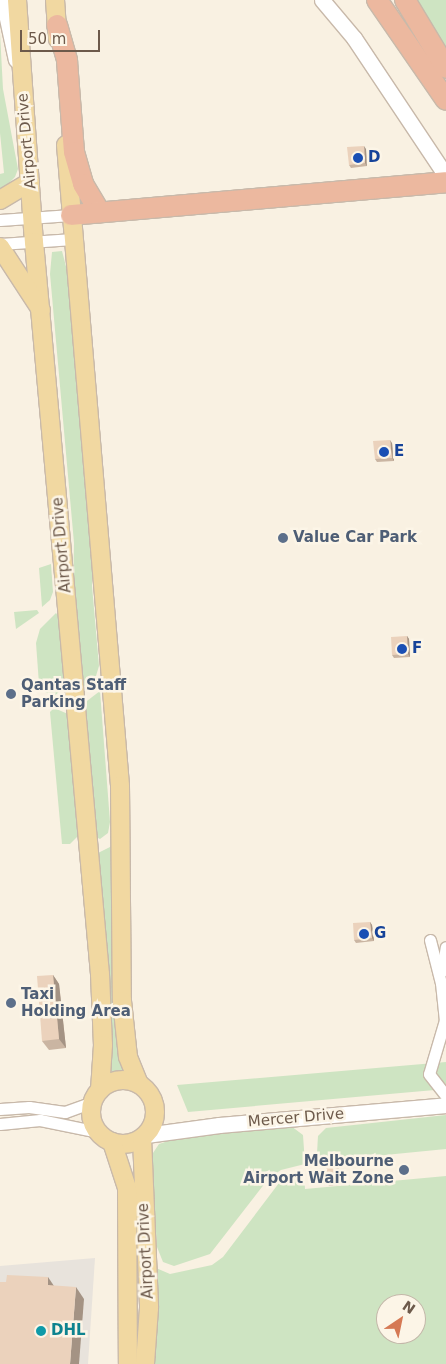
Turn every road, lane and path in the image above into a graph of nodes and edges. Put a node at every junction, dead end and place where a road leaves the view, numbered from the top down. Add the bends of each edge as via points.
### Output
1 (3, 0) edge
2 (17, 0) edge
3 (55, 0) edge
4 (322, 0) edge
5 (377, 0) edge
6 (405, 0) edge
7 (57, 25) junction
8 (446, 68) edge
9 (21, 76) junction
10 (446, 100) edge
11 (446, 176) edge
12 (30, 182) junction
13 (446, 182) edge
14 (0, 200) edge
15 (100, 212) junction
16 (71, 215) junction
17 (0, 220) edge
18 (33, 220) junction
19 (73, 239) junction
20 (34, 242) junction
21 (0, 245) edge
22 (41, 311) junction
23 (430, 940) dead end
24 (446, 947) edge
25 (441, 983) junction
26 (139, 1084) junction
27 (96, 1096) junction
28 (446, 1096) edge
29 (446, 1105) edge
30 (0, 1109) edge
31 (0, 1124) edge
32 (105, 1137) junction
33 (144, 1137) junction
34 (128, 1364) edge
35 (145, 1364) edge

1 - 9 street
2 - 9 main road, Airport Drive
3 - 7 main road
4 - 11 street via 334,12
5 - 10 highway
6 - 8 highway
7 - 15 highway via 67,61 74,152 83,184
7 - 16 main road
9 - 12 main road, Airport Drive
12 - 14 main road
12 - 18 main road, Airport Drive
13 - 15 highway
15 - 16 highway
16 - 18 street
16 - 19 main road
17 - 18 street
18 - 20 main road, Airport Drive
19 - 20 street
19 - 26 main road via 120,786 124,1034 128,1057
20 - 21 street
20 - 22 main road, Airport Drive
21 - 22 main road
22 - 27 main road, Airport Drive via 100,974 103,1045
23 - 25 street
24 - 25 street
25 - 28 street via 445,1029 429,1074
26 - 27 main road via 118,1080
26 - 33 main road via 154,1105 153,1123
27 - 30 street via 65,1112 29,1106
27 - 32 main road via 92,1117
29 - 33 street, Mercer Drive via 219,1125
31 - 32 street via 40,1120
32 - 33 main road via 125,1144
32 - 34 main road, Airport Drive via 127,1188
33 - 35 main road, Airport Drive via 149,1308

